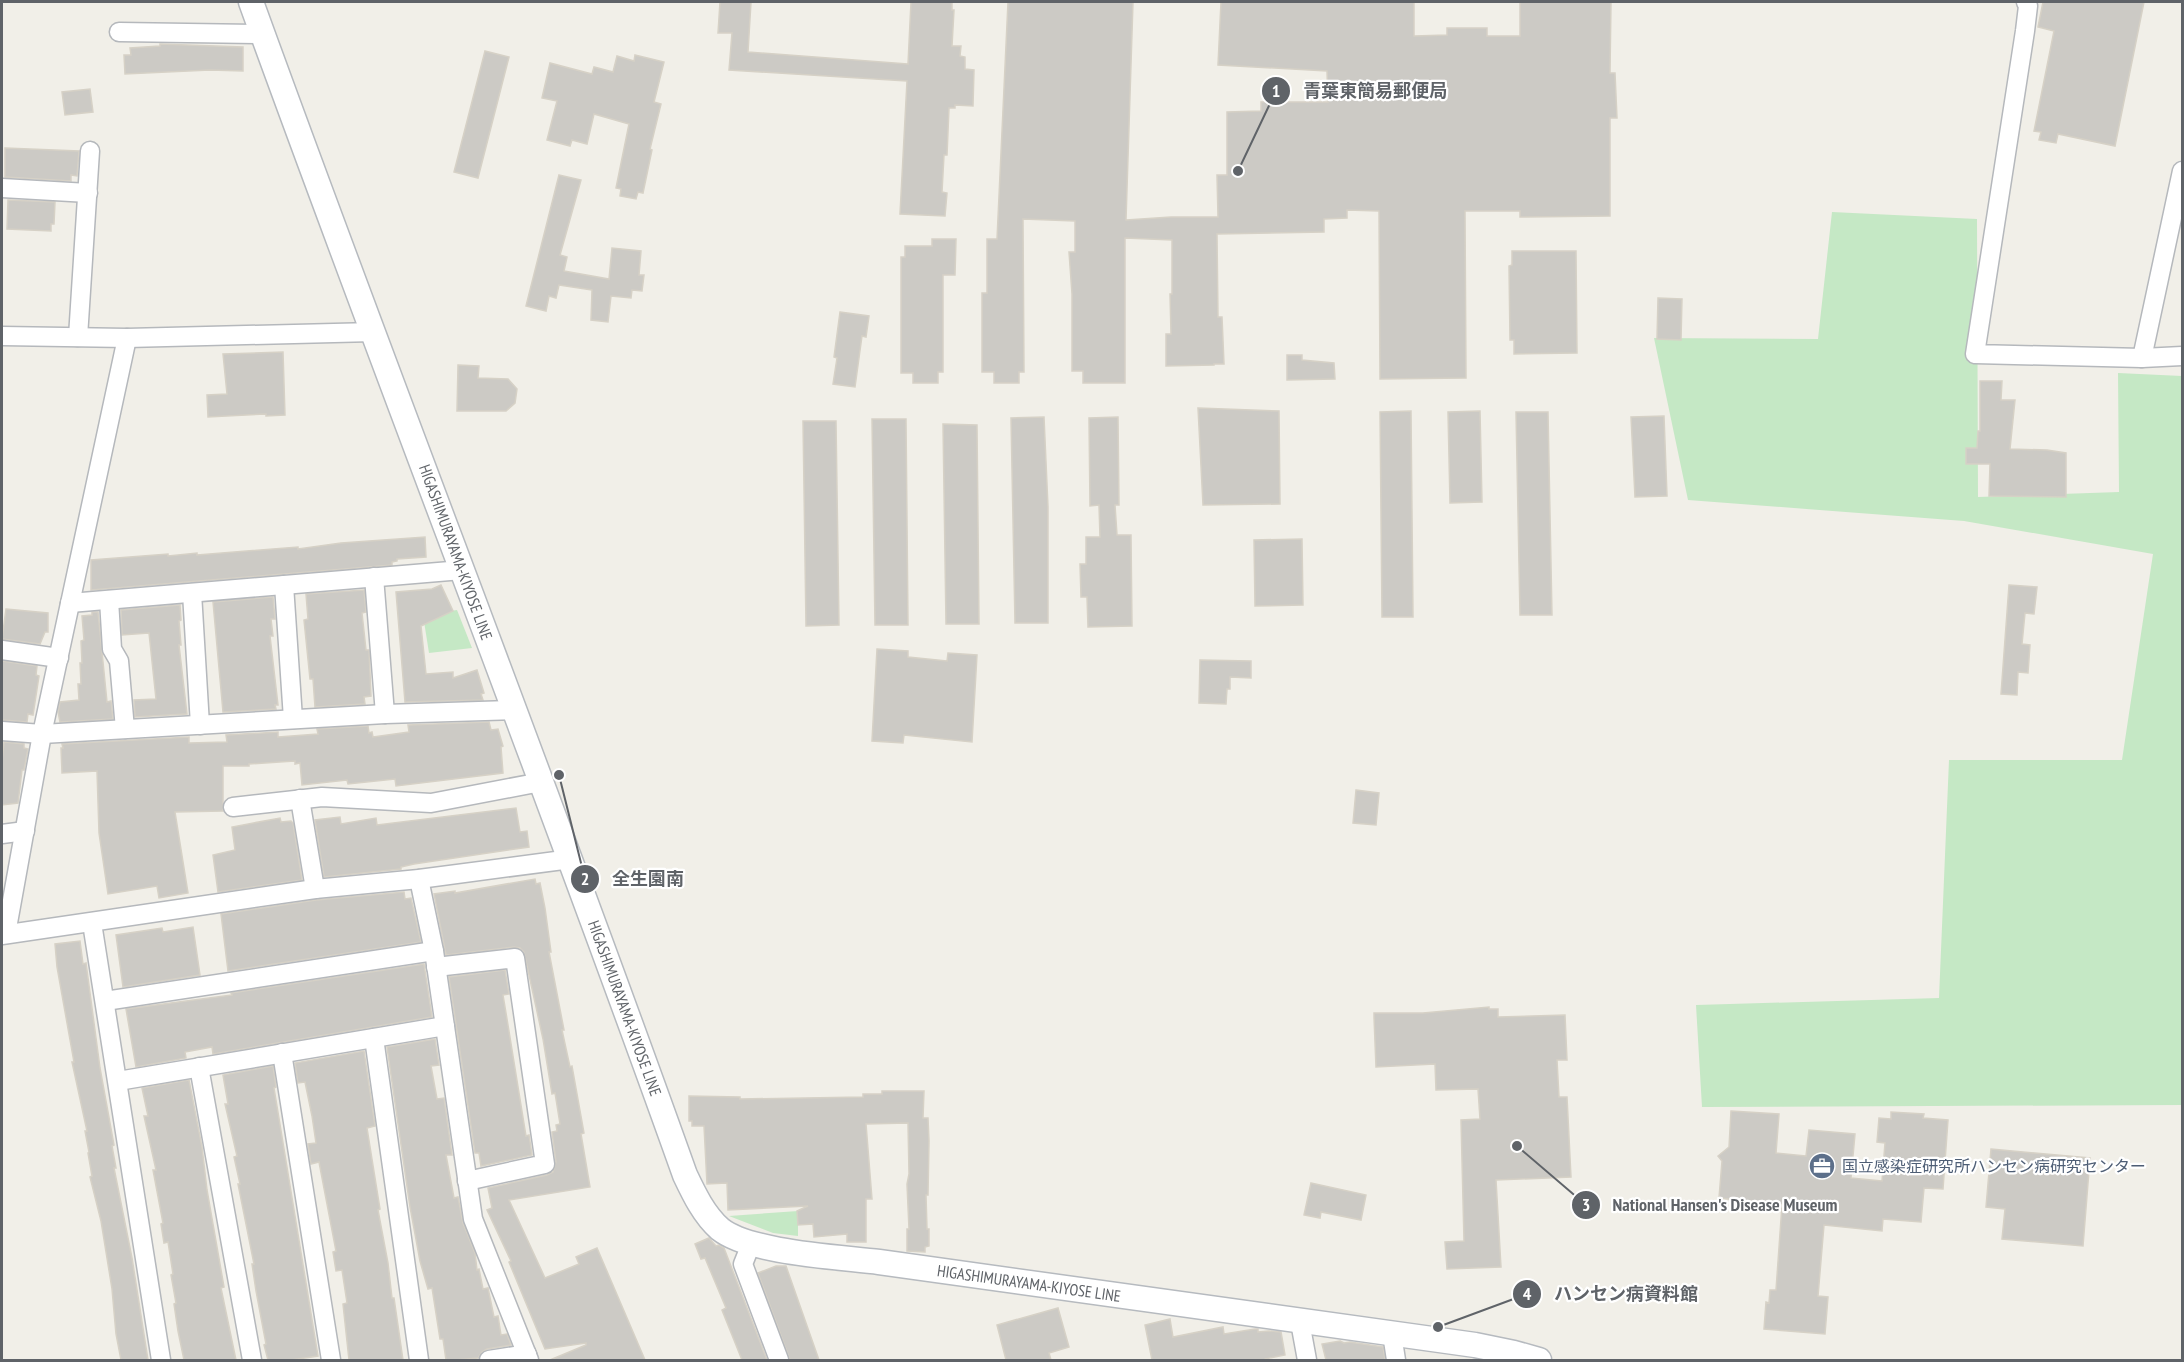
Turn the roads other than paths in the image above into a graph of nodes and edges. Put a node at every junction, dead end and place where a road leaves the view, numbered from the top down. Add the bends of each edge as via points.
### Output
1 (251, 2) edge
2 (2026, 2) edge
3 (119, 32) dead end
4 (263, 34) junction
5 (90, 151) dead end
6 (2182, 171) edge
7 (2, 188) edge
8 (88, 193) junction
9 (374, 332) junction
10 (2, 336) edge
11 (78, 337) junction
12 (127, 338) junction
13 (2182, 356) edge
14 (2142, 358) junction
15 (462, 570) junction
16 (374, 577) junction
17 (284, 585) junction
18 (192, 593) junction
19 (109, 600) junction
20 (70, 603) junction
21 (2, 650) edge
22 (59, 658) junction
23 (514, 710) junction
24 (385, 714) junction
25 (293, 719) junction
26 (200, 725) junction
27 (125, 729) junction
28 (2, 731) edge
29 (42, 734) junction
30 (541, 782) junction
31 (300, 799) junction
32 (233, 807) dead end
33 (25, 831) junction
34 (2, 834) edge
35 (571, 859) junction
36 (419, 879) junction
37 (315, 889) junction
38 (92, 922) junction
39 (4, 935) edge
40 (435, 959) junction
41 (105, 1001) junction
42 (445, 1026) junction
43 (374, 1038) junction
44 (282, 1053) junction
45 (199, 1067) junction
46 (118, 1081) junction
47 (467, 1181) junction
48 (751, 1244) junction
49 (1300, 1322) junction
50 (1392, 1334) junction
51 (528, 1357) edge
52 (161, 1360) edge
53 (252, 1360) edge
54 (331, 1360) edge
55 (419, 1360) edge
56 (489, 1360) edge
57 (779, 1360) edge
58 (1307, 1360) edge
59 (1396, 1360) edge
60 (1539, 1360) edge

1 - 4 main road, HIGASHIMURAYAMA-KIYOSE LINE
2 - 14 street via 2025,31 1975,354
3 - 4 street
4 - 9 main road, HIGASHIMURAYAMA-KIYOSE LINE
5 - 8 street
6 - 14 street
7 - 8 street
8 - 11 street
9 - 12 street
9 - 15 main road, HIGASHIMURAYAMA-KIYOSE LINE
10 - 11 street
11 - 12 street
12 - 20 street
13 - 14 street
15 - 16 street
15 - 23 main road, HIGASHIMURAYAMA-KIYOSE LINE
16 - 17 street
16 - 24 street
17 - 18 street
17 - 25 street
18 - 19 street
18 - 26 street
19 - 20 street
19 - 27 street via 112,649 119,661
20 - 22 street
21 - 22 street
22 - 29 street
23 - 24 street
23 - 30 main road, HIGASHIMURAYAMA-KIYOSE LINE
24 - 25 street
25 - 26 street
26 - 27 street
27 - 29 street
28 - 29 street
29 - 33 street
30 - 31 street via 430,802 322,796
30 - 35 main road, HIGASHIMURAYAMA-KIYOSE LINE
31 - 32 street
31 - 37 street
33 - 34 street
33 - 39 street
35 - 36 street
35 - 48 main road, HIGASHIMURAYAMA-KIYOSE LINE via 685,1175 702,1208 721,1230
36 - 37 street
36 - 40 street
37 - 38 street
38 - 39 street
38 - 41 street
40 - 41 street
40 - 42 street
40 - 47 street via 515,958 542,1141 545,1164
41 - 46 street
42 - 43 street
42 - 47 street
43 - 44 street
43 - 55 street
44 - 45 street
44 - 54 street
45 - 46 street
45 - 53 street
46 - 52 street
47 - 51 street via 473,1219
48 - 49 main road, HIGASHIMURAYAMA-KIYOSE LINE
48 - 57 street via 742,1264
49 - 50 main road, HIGASHIMURAYAMA-KIYOSE LINE
49 - 58 street
50 - 59 street
50 - 60 main road, HIGASHIMURAYAMA-KIYOSE LINE via 1475,1345
51 - 56 street

